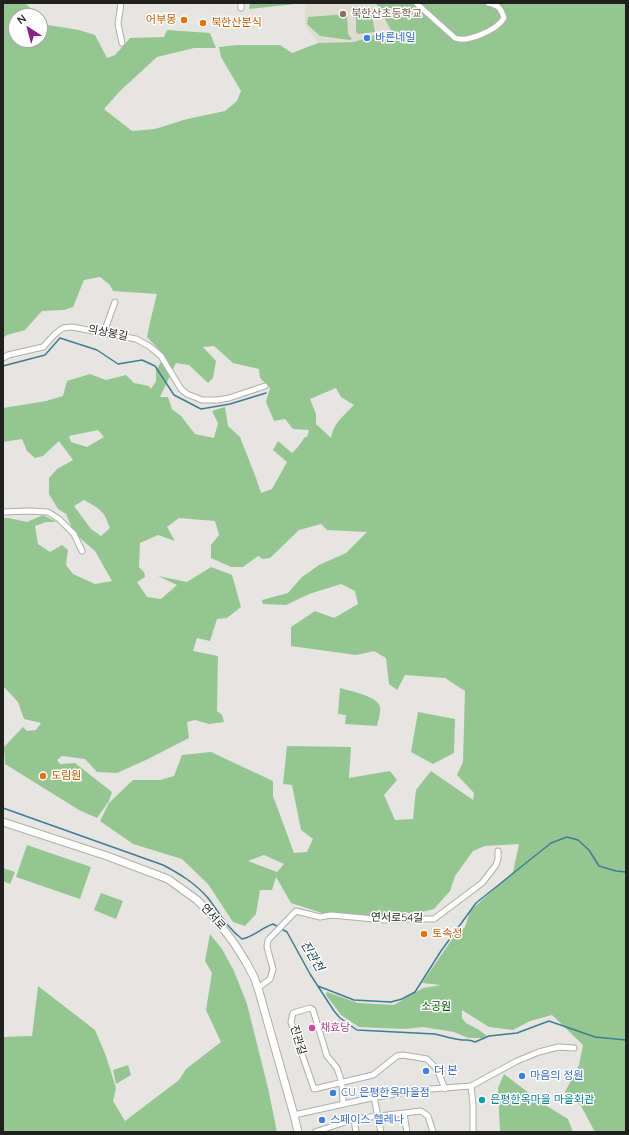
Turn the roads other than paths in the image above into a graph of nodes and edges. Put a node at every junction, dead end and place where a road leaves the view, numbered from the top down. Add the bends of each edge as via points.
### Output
1 (120, 3) edge
2 (416, 3) edge
3 (488, 3) edge
4 (122, 43) dead end
5 (115, 302) dead end
6 (104, 332) junction
7 (3, 358) edge
8 (265, 386) dead end
9 (3, 512) edge
10 (82, 551) dead end
11 (3, 822) edge
12 (498, 851) dead end
13 (258, 988) junction
14 (574, 1048) dead end
15 (342, 1083) junction
16 (470, 1086) junction
17 (445, 1089) junction
18 (374, 1097) junction
19 (343, 1103) junction
20 (404, 1114) junction
21 (294, 1115) junction
22 (378, 1116) junction
23 (354, 1119) junction
24 (298, 1132) edge
25 (315, 1132) edge
26 (356, 1132) edge
27 (381, 1132) edge
28 (407, 1132) edge
29 (433, 1132) edge
30 (473, 1132) edge

1 - 4 street via 118,24
2 - 3 street via 455,38 461,40 483,34 502,22 504,18 501,10
5 - 6 street
6 - 7 street, 의상봉길 via 62,328 43,347
6 - 8 street, 의상봉길 via 136,338 148,346 161,356 181,389 202,400 229,398
9 - 10 street via 48,512 74,534
11 - 13 main road, 연서로 via 168,879 197,900 215,918 246,962
12 - 13 street, 연서로54길 via 496,865 482,883 434,919 385,920 331,915 320,917 296,911 268,940 266,947 273,969 270,979
13 - 21 main road, 연서로
14 - 16 street via 558,1047 539,1052
15 - 15 street, 진관길 via 336,1068 327,1056 313,1010 310,1008 293,1013 292,1022 314,1089
15 - 17 street, 진관길 via 373,1076 397,1056 403,1055 427,1059 437,1069
15 - 19 street, 진관길
16 - 17 street
16 - 30 street
17 - 18 street via 418,1090
18 - 19 street
18 - 22 street
19 - 21 street
20 - 22 street
20 - 28 street
20 - 29 street via 421,1111 428,1116
21 - 24 main road, 연서로
22 - 23 street
22 - 27 street
23 - 25 street
23 - 26 street

